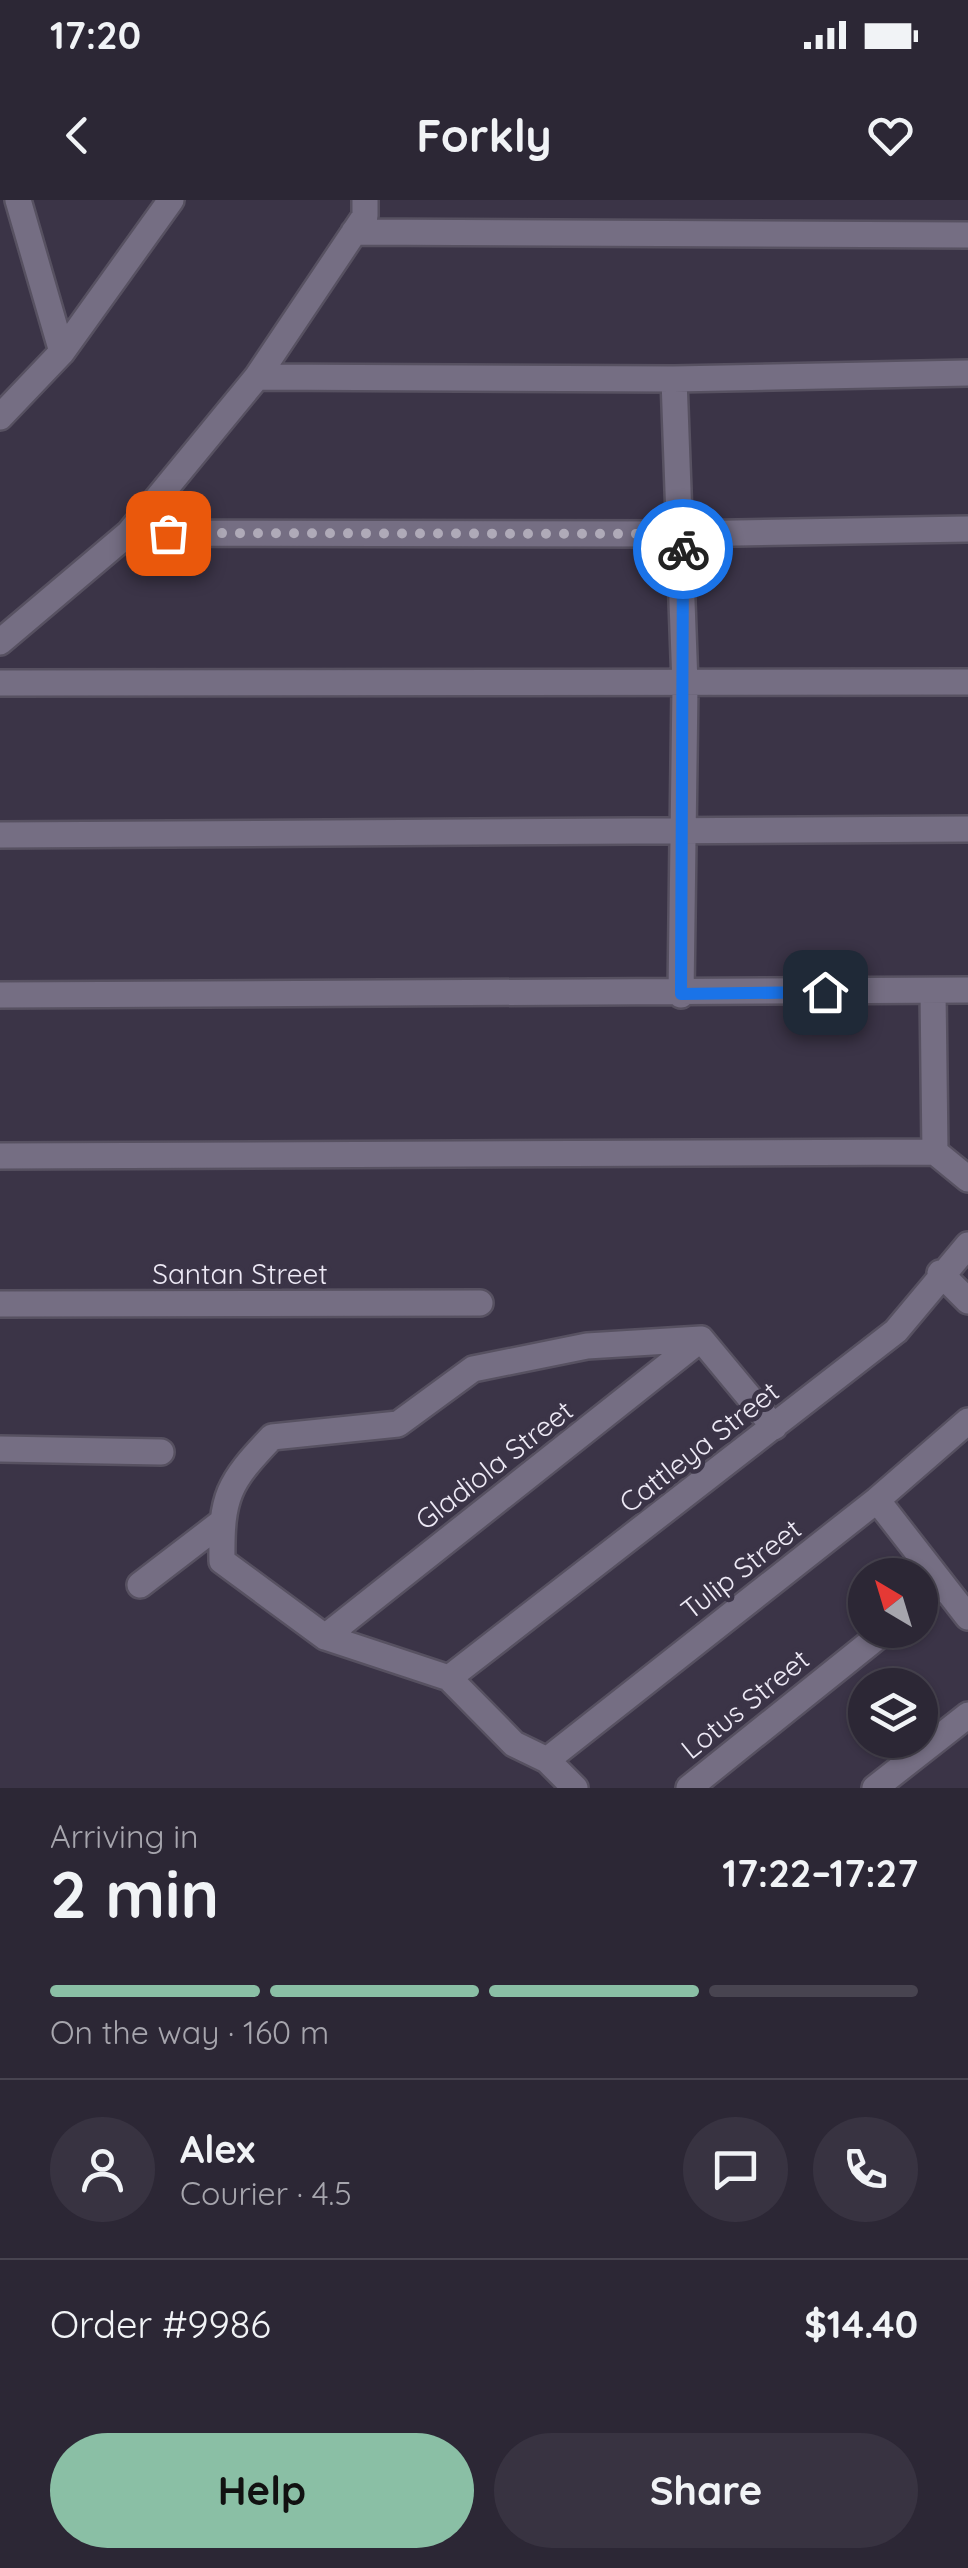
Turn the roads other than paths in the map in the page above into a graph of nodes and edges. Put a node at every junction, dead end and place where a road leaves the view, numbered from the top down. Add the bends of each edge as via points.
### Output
1 (18, 200) edge
2 (171, 200) edge
3 (364, 200) edge
4 (354, 232) junction
5 (968, 235) edge
6 (62, 352) junction
7 (968, 373) edge
8 (257, 377) junction
9 (674, 379) junction
10 (0, 417) edge
11 (968, 529) edge
12 (129, 533) junction
13 (683, 534) junction
14 (0, 642) edge
15 (968, 682) edge
16 (0, 683) edge
17 (685, 685) junction
18 (968, 829) edge
19 (683, 830) junction
20 (0, 835) edge
21 (968, 990) edge
22 (934, 991) junction
23 (681, 994) junction
24 (0, 995) edge
25 (935, 1152) junction
26 (0, 1156) edge
27 (968, 1179) edge
28 (968, 1245) edge
29 (940, 1273) junction
30 (968, 1301) edge
31 (480, 1303) dead end
32 (0, 1304) edge
33 (701, 1339) junction
34 (968, 1422) edge
35 (774, 1427) junction
36 (0, 1448) edge
37 (161, 1452) dead end
38 (877, 1500) junction
39 (222, 1522) junction
40 (140, 1585) dead end
41 (941, 1586) junction
42 (938, 1588) edge
43 (968, 1617) edge
44 (324, 1637) junction
45 (864, 1648) edge
46 (449, 1678) junction
47 (963, 1728) edge
48 (548, 1760) junction
49 (575, 1788) edge
50 (689, 1788) edge
51 (876, 1788) edge

1 - 6 street
2 - 6 street
3 - 4 street via 365,216
4 - 5 street
4 - 8 street
6 - 10 street
7 - 9 street
8 - 9 street
8 - 12 street
9 - 13 street
11 - 13 street
12 - 13 street
12 - 14 street
13 - 17 street
15 - 17 street
16 - 17 street
17 - 19 street
18 - 19 street
19 - 20 street
19 - 23 street
21 - 22 street
22 - 23 street
22 - 25 street
23 - 24 street
25 - 26 street
25 - 27 street
28 - 29 street, Cattleya Street
29 - 30 street
29 - 35 street, Cattleya Street via 896,1331
31 - 32 street, Santan Street
33 - 35 street
33 - 39 street via 587,1346 473,1369 398,1424 272,1437 234,1477
33 - 44 street, Gladiola Street
34 - 38 street, Tulip Street
35 - 46 street, Cattleya Street
36 - 37 street
38 - 41 street
38 - 48 street, Tulip Street
39 - 40 street
39 - 44 street via 222,1560
41 - 42 street
41 - 43 street
44 - 46 street
45 - 50 street, Lotus Street
46 - 48 street via 514,1744
47 - 51 street
48 - 49 street

